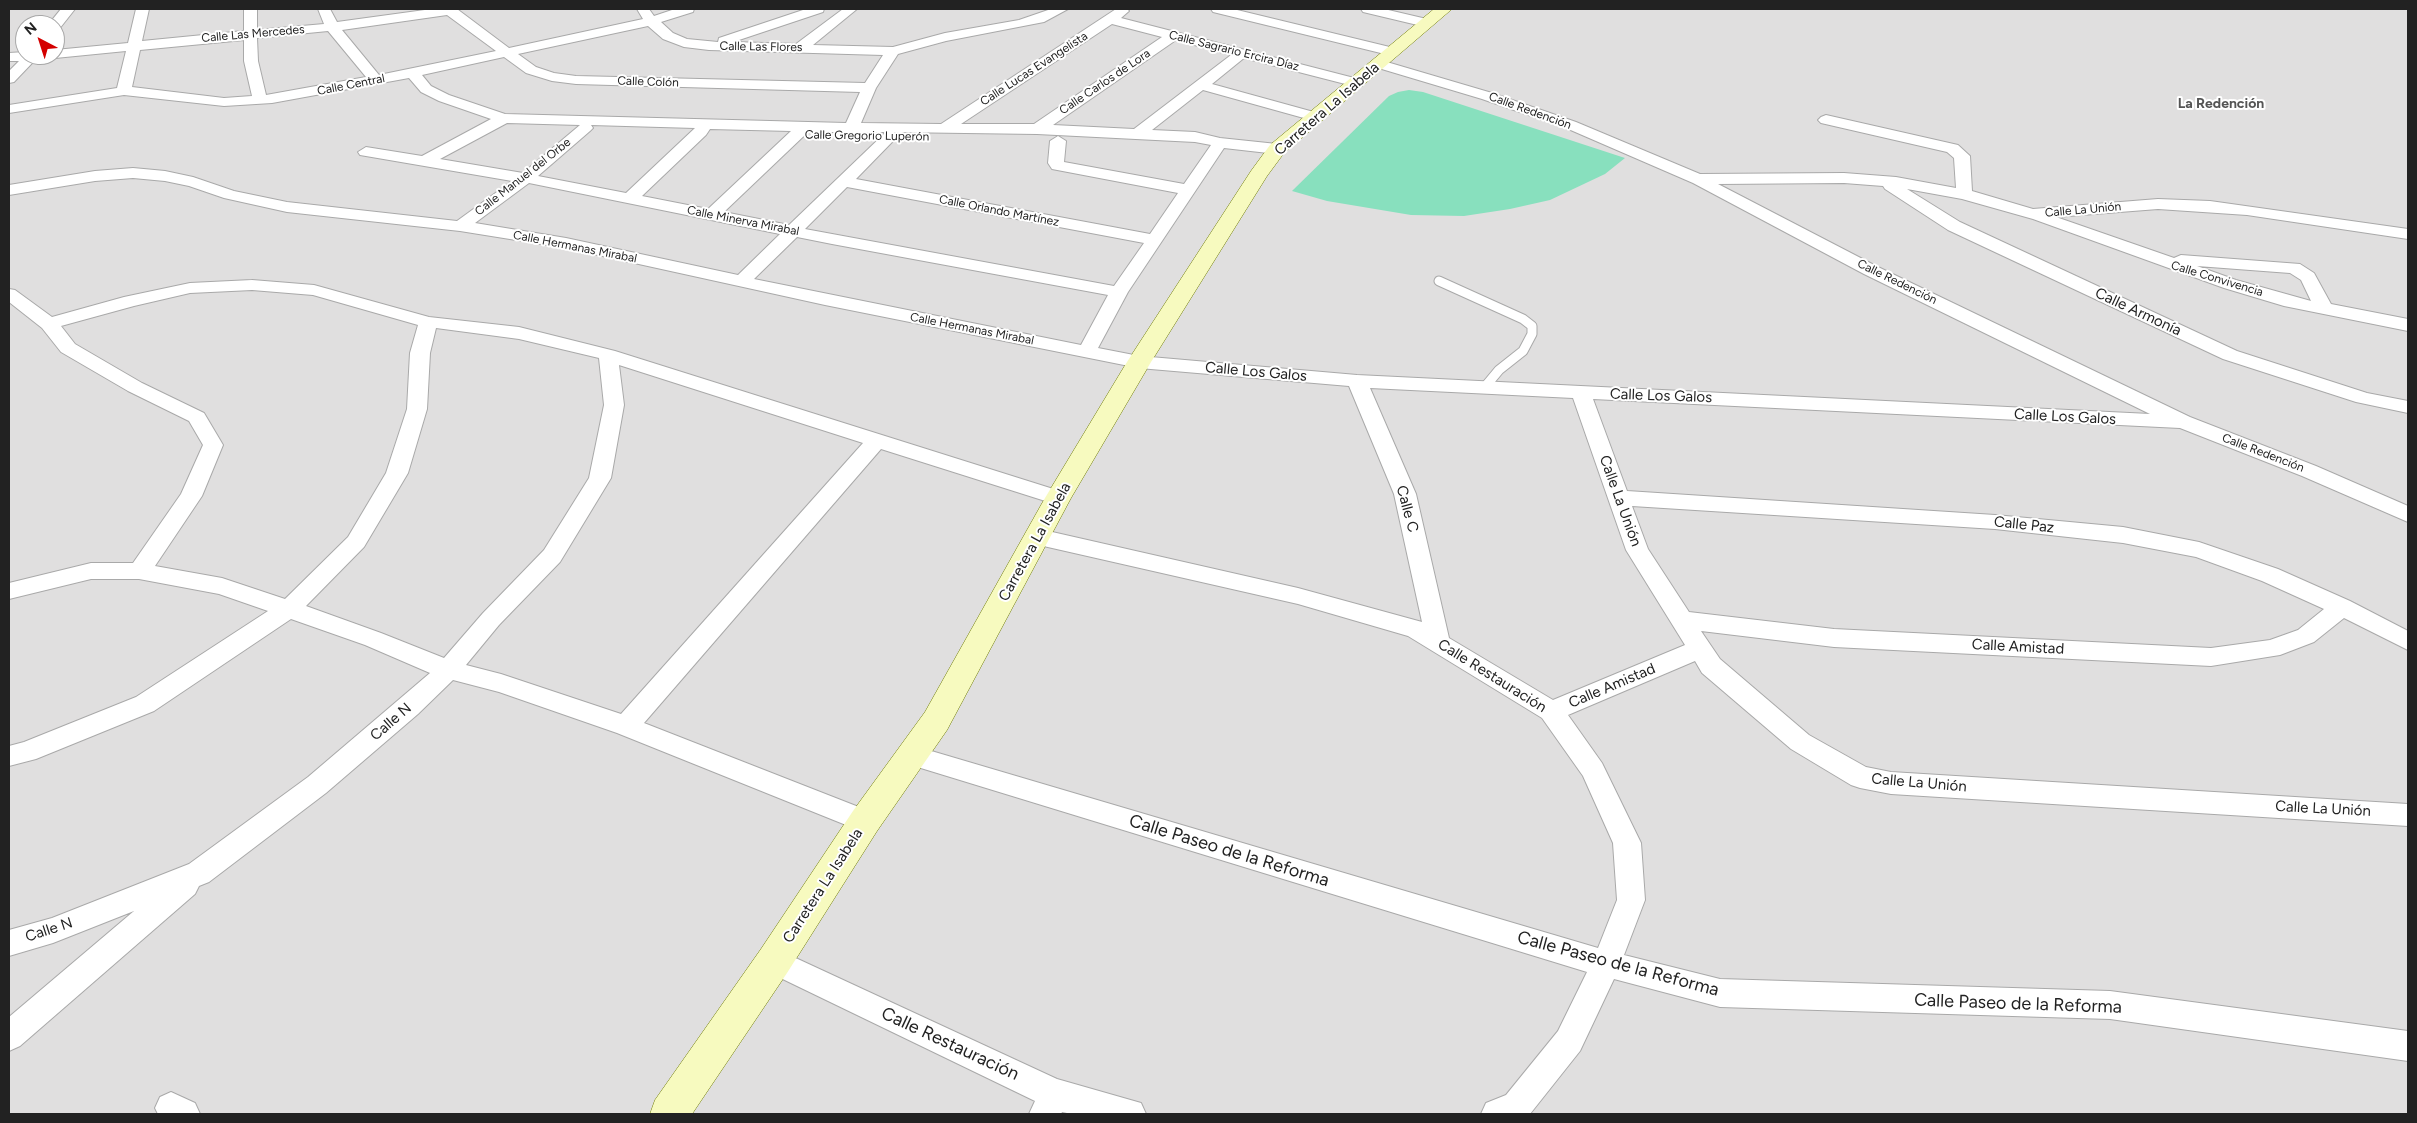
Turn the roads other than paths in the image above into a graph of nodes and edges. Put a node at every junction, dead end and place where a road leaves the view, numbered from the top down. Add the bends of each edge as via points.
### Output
1 (142, 9) edge
2 (250, 9) edge
3 (324, 9) edge
4 (642, 9) edge
5 (688, 9) edge
6 (818, 9) edge
7 (851, 9) edge
8 (1061, 9) edge
9 (1125, 9) edge
10 (1218, 9) edge
11 (1368, 9) edge
12 (450, 10) edge
13 (1435, 16) edge
14 (1110, 19) junction
15 (651, 21) junction
16 (332, 27) junction
17 (251, 34) junction
18 (1174, 35) junction
19 (709, 46) junction
20 (133, 47) junction
21 (800, 48) junction
22 (893, 51) junction
23 (507, 52) junction
24 (65, 53) edge
25 (1242, 53) junction
26 (1387, 58) junction
27 (25, 65) edge
28 (412, 73) junction
29 (9, 79) edge
30 (376, 80) junction
31 (1357, 83) junction
32 (1201, 85) junction
33 (869, 88) junction
34 (124, 91) junction
35 (260, 99) junction
36 (9, 109) edge
37 (1316, 117) junction
38 (510, 118) junction
39 (1826, 120) dead end
40 (585, 128) junction
41 (703, 128) junction
42 (943, 128) junction
43 (1036, 129) junction
44 (800, 130) junction
45 (850, 130) junction
46 (1138, 134) junction
47 (890, 136) junction
48 (1058, 141) junction
49 (1220, 143) junction
50 (1277, 149) junction
51 (366, 152) dead end
52 (424, 162) junction
53 (526, 178) junction
54 (1699, 180) junction
55 (843, 181) junction
56 (1883, 181) junction
57 (9, 190) edge
58 (1188, 190) junction
59 (1964, 194) junction
60 (630, 198) junction
61 (2032, 214) junction
62 (712, 215) junction
63 (460, 226) junction
64 (792, 231) junction
65 (2408, 234) edge
66 (1154, 240) junction
67 (2169, 265) junction
68 (1439, 281) dead end
69 (741, 282) junction
70 (1119, 292) junction
71 (9, 294) edge
72 (2324, 309) junction
73 (428, 322) junction
74 (49, 324) junction
75 (2408, 325) edge
76 (1087, 352) junction
77 (608, 355) junction
78 (1139, 362) junction
79 (1358, 381) junction
80 (1484, 388) junction
81 (1581, 392) junction
82 (2408, 407) edge
83 (2183, 422) junction
84 (876, 440) junction
85 (1058, 498) junction
86 (1619, 498) junction
87 (2408, 515) edge
88 (1039, 536) junction
89 (139, 571) junction
90 (9, 591) edge
91 (2342, 607) junction
92 (290, 608) junction
93 (1681, 620) junction
94 (2408, 641) edge
95 (1438, 642) junction
96 (1700, 649) junction
97 (448, 670) junction
98 (1551, 711) junction
99 (626, 726) junction
100 (911, 755) junction
101 (9, 756) edge
102 (2408, 815) edge
103 (865, 821) junction
104 (199, 874) junction
105 (9, 943) edge
106 (774, 961) junction
107 (1606, 964) junction
108 (9, 1036) edge
109 (2408, 1046) edge
110 (1050, 1104) edge
111 (1512, 1112) edge
112 (669, 1114) edge
113 (1130, 1114) edge

1 - 20 street
2 - 17 street
3 - 16 street
4 - 15 street, Calle Las Flores
5 - 15 street, Calle Central
6 - 19 street
7 - 21 street
8 - 22 street, Calle Las Flores via 1038,20 945,37
9 - 14 street, Calle Lucas Evangelista
10 - 26 street, Calle Redención
11 - 13 street
12 - 16 street, Calle Las Mercedes
12 - 23 street, Calle Colón
13 - 26 main road, Carretera La Isabela
14 - 18 street, Calle Sagrario Ercira Díaz
14 - 42 street, Calle Lucas Evangelista
15 - 19 street, Calle Las Flores via 668,36 684,43
15 - 23 street, Calle Central
16 - 17 street, Calle Las Mercedes
16 - 30 street
17 - 20 street, Calle Las Mercedes
17 - 35 street via 251,61
18 - 25 street, Calle Sagrario Ercira Díaz
18 - 43 street, Calle Carlos de Lora
19 - 21 street, Calle Las Flores
20 - 24 street, Calle Las Mercedes
20 - 34 street
21 - 22 street, Calle Las Flores
22 - 33 street
23 - 28 street, Calle Central
23 - 33 street, Calle Colón via 532,70 576,80
25 - 31 street, Calle Sagrario Ercira Díaz
25 - 32 street
26 - 31 main road, Carretera La Isabela
26 - 54 street, Calle Redención via 1571,125
27 - 29 street
28 - 30 street, Calle Central
28 - 38 street, Calle Gregorio Luperón via 426,89 444,98
30 - 35 street, Calle Central
31 - 37 main road, Carretera La Isabela
32 - 37 street
32 - 46 street
33 - 45 street
34 - 35 street, Calle Central via 224,102
34 - 36 street, Calle Central
37 - 50 main road, Carretera La Isabela
38 - 40 street, Calle Gregorio Luperón via 531,125
38 - 41 street, Calle Gregorio Luperón via 541,117
38 - 52 street
39 - 59 street via 1952,148 1962,156
40 - 41 street, Calle Gregorio Luperón
40 - 53 street, Calle Manuel del Orbe
41 - 44 street, Calle Gregorio Luperón
41 - 60 street
42 - 43 street, Calle Gregorio Luperón
42 - 45 street, Calle Gregorio Luperón
43 - 46 street, Calle Gregorio Luperón
44 - 45 street, Calle Gregorio Luperón
44 - 62 street
45 - 47 street, Calle Gregorio Luperón
46 - 49 street, Calle Gregorio Luperón via 1195,137
47 - 48 street, Calle Gregorio Luperón
47 - 55 street
48 - 49 street, Calle Gregorio Luperón via 1190,146
48 - 58 street via 1058,166
49 - 50 street, Calle Gregorio Luperón
49 - 58 street
50 - 78 main road, Carretera La Isabela via 1232,213
51 - 52 street, Calle Minerva Mirabal
52 - 53 street, Calle Minerva Mirabal
53 - 60 street, Calle Minerva Mirabal
53 - 63 street, Calle Manuel del Orbe
54 - 56 street, Calle La Unión via 1844,178
54 - 83 street, Calle Redención via 1870,270
55 - 64 street
55 - 66 street, Calle Orlando Martínez
56 - 59 street, Calle La Unión
56 - 82 street, Calle Armonía via 1954,226 2230,355 2363,398
57 - 63 street, Calle Hermanas Mirabal via 133,173 193,182 230,195 287,207
58 - 66 street
59 - 61 street, Calle La Unión
60 - 62 street, Calle Minerva Mirabal
61 - 65 street, Calle La Unión via 2158,204 2201,206
61 - 67 street, Calle Convivencia
62 - 64 street, Calle Minerva Mirabal
63 - 69 street, Calle Hermanas Mirabal via 566,243
64 - 69 street
64 - 70 street, Calle Minerva Mirabal
66 - 70 street
67 - 72 street, Calle Convivencia
67 - 72 street via 2181,260 2294,268 2308,277
68 - 80 lane via 1532,326 1532,334 1523,351 1499,370
69 - 76 street, Calle Hermanas Mirabal
70 - 76 street
71 - 74 street
72 - 75 street, Calle Convivencia
73 - 74 street via 314,290 252,285 190,288
73 - 77 street via 519,333
73 - 92 street via 420,353 417,409 398,473 356,542
74 - 89 street via 68,348 135,387 197,417 213,445 191,496
76 - 78 street, Calle Hermanas Mirabal
77 - 84 street
77 - 97 street, Calle N via 614,405 600,478 552,556 491,619
78 - 79 street, Calle Los Galos
78 - 85 main road, Carretera La Isabela
79 - 80 street, Calle Los Galos
79 - 95 street, Calle C via 1405,494
80 - 81 street, Calle Los Galos
81 - 83 street, Calle Los Galos
81 - 86 street, Calle La Unión
83 - 87 street, Calle Redención via 2309,471
84 - 85 street
84 - 99 street
85 - 88 main road, Carretera La Isabela
86 - 91 street, Calle Paz via 1995,522 2123,535 2199,550 2270,575
86 - 93 street, Calle La Unión via 1637,550
88 - 95 street, Calle Restauración via 1298,596 1416,629
88 - 100 main road, Carretera La Isabela via 936,721
89 - 90 street via 91,571
89 - 92 street via 222,586
91 - 93 street, Calle Amistad via 2306,636 2272,649 2210,657 1834,638
91 - 94 street, Calle Paz
92 - 97 street
92 - 101 street via 146,704 27,752
93 - 96 street, Calle La Unión
95 - 98 street, Calle Restauración
96 - 98 street, Calle Amistad
96 - 102 street, Calle La Unión via 1711,666 1800,742 1860,778 1891,783
97 - 99 street via 501,683
97 - 104 street, Calle N via 318,785
98 - 107 street, Calle Restauración via 1593,770 1627,843 1631,900
99 - 103 street
100 - 103 main road, Carretera La Isabela
100 - 107 street, Calle Paseo de la Reforma
103 - 106 main road, Carretera La Isabela
104 - 105 street, Calle N via 53,930
104 - 108 street
106 - 110 street, Calle Restauración
106 - 112 main road, Carretera La Isabela
107 - 109 street, Calle Paseo de la Reforma via 1720,993 2110,1005
107 - 111 street, Calle Restauración via 1569,1041
110 - 113 street, Calle Restauración

